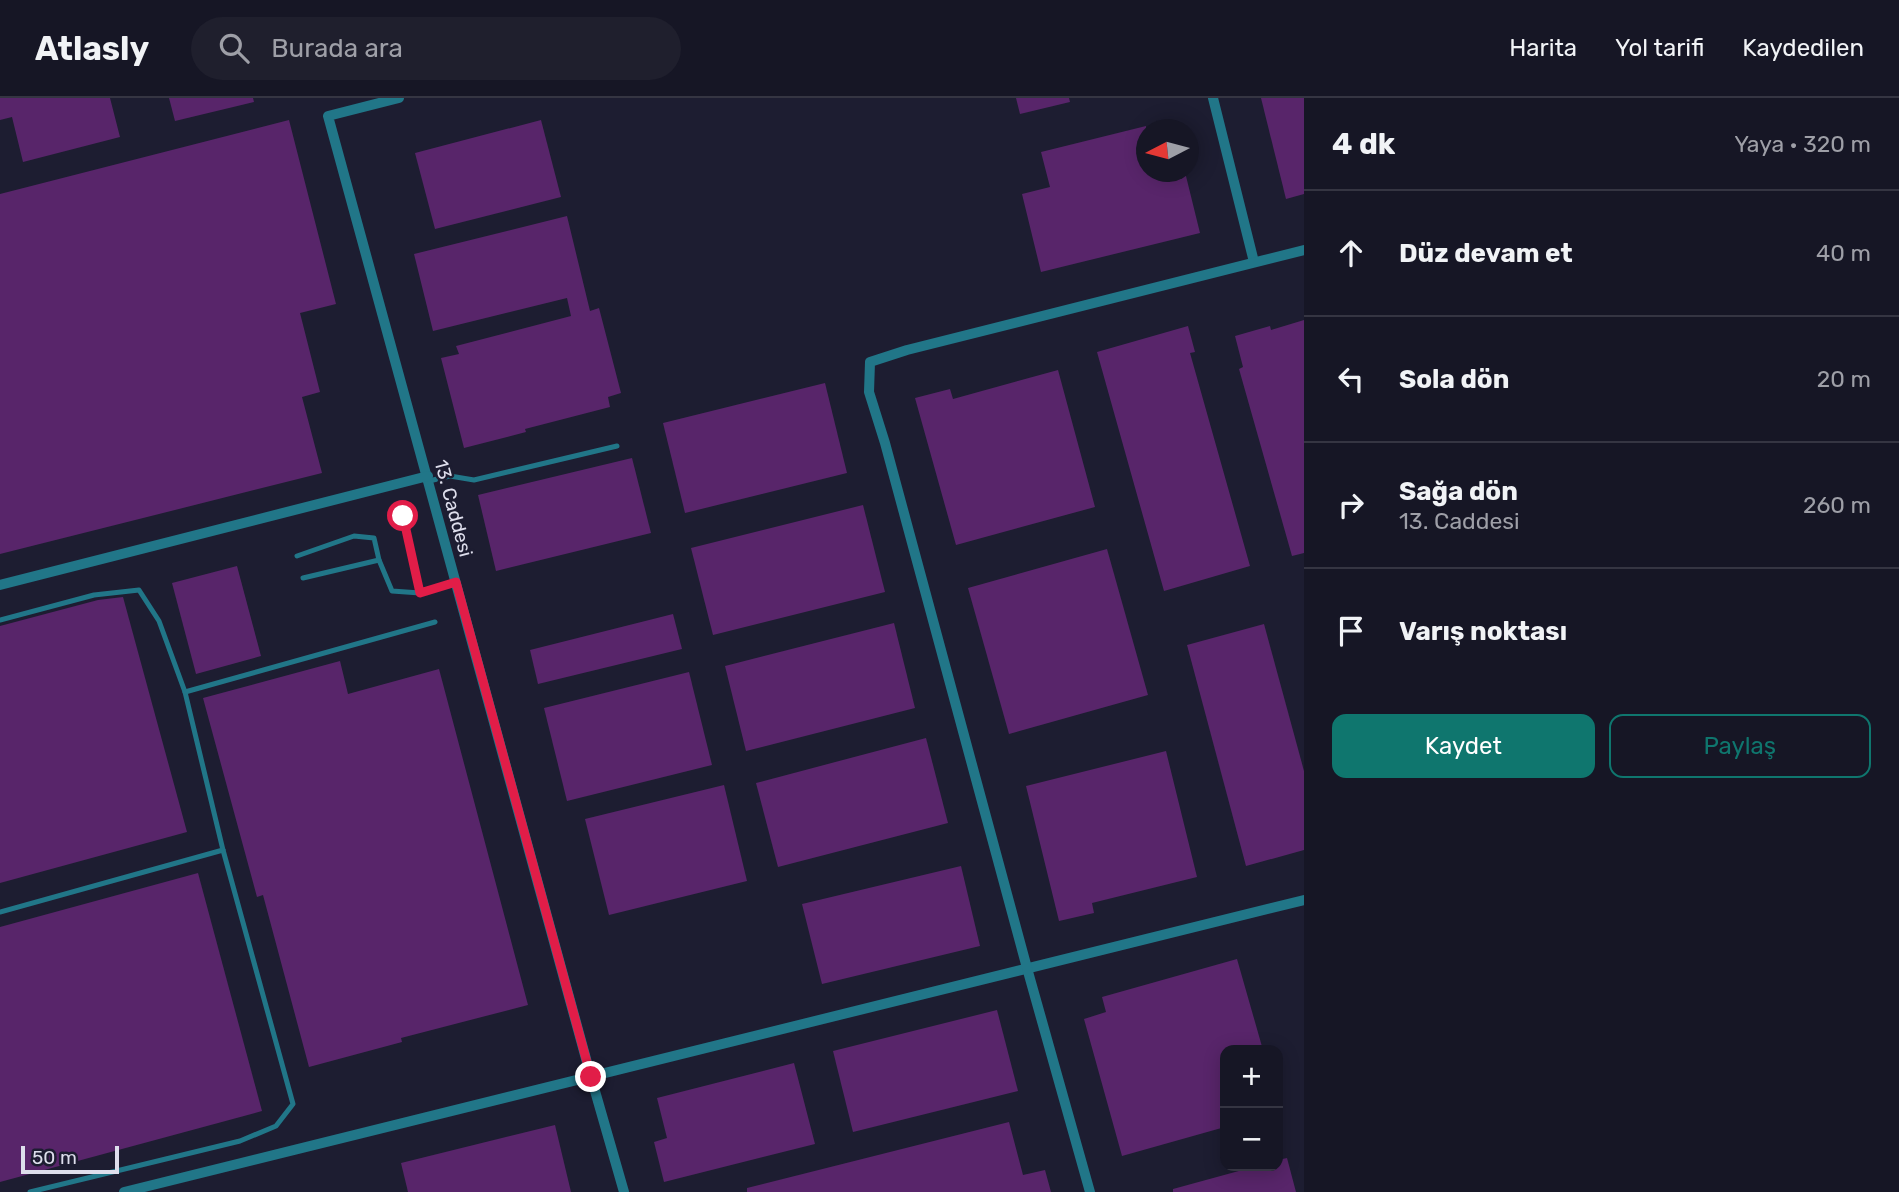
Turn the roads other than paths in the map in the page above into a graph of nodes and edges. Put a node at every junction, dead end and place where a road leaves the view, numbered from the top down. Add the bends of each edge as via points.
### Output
1 (399, 98) edge
2 (1213, 98) edge
3 (1304, 250) edge
4 (1254, 262) junction
5 (617, 446) dead end
6 (428, 478) junction
7 (403, 516) dead end
8 (297, 556) dead end
9 (379, 560) junction
10 (303, 578) dead end
11 (456, 582) junction
12 (0, 585) edge
13 (420, 593) junction
14 (0, 620) edge
15 (436, 622) dead end
16 (185, 692) junction
17 (223, 850) junction
18 (1304, 900) edge
19 (0, 912) edge
20 (1027, 968) junction
21 (591, 1077) junction
22 (30, 1192) edge
23 (124, 1192) edge
24 (624, 1192) edge
25 (1090, 1192) edge

1 - 6 street, 13. Caddesi via 328,116
2 - 4 street
3 - 4 street
4 - 20 street via 870,362 869,392
5 - 6 lane via 474,480
6 - 11 street, 13. Caddesi
6 - 12 street
7 - 13 lane
8 - 9 lane via 354,536 374,538
9 - 10 lane
9 - 13 lane via 392,591
11 - 13 lane
11 - 21 street, 13. Caddesi
14 - 16 lane via 94,595 139,590 159,621
15 - 16 lane
16 - 17 lane
17 - 19 lane
17 - 22 lane via 293,1104 276,1126 240,1141
18 - 20 street
20 - 21 street
20 - 25 street
21 - 23 street
21 - 24 street, 13. Caddesi

